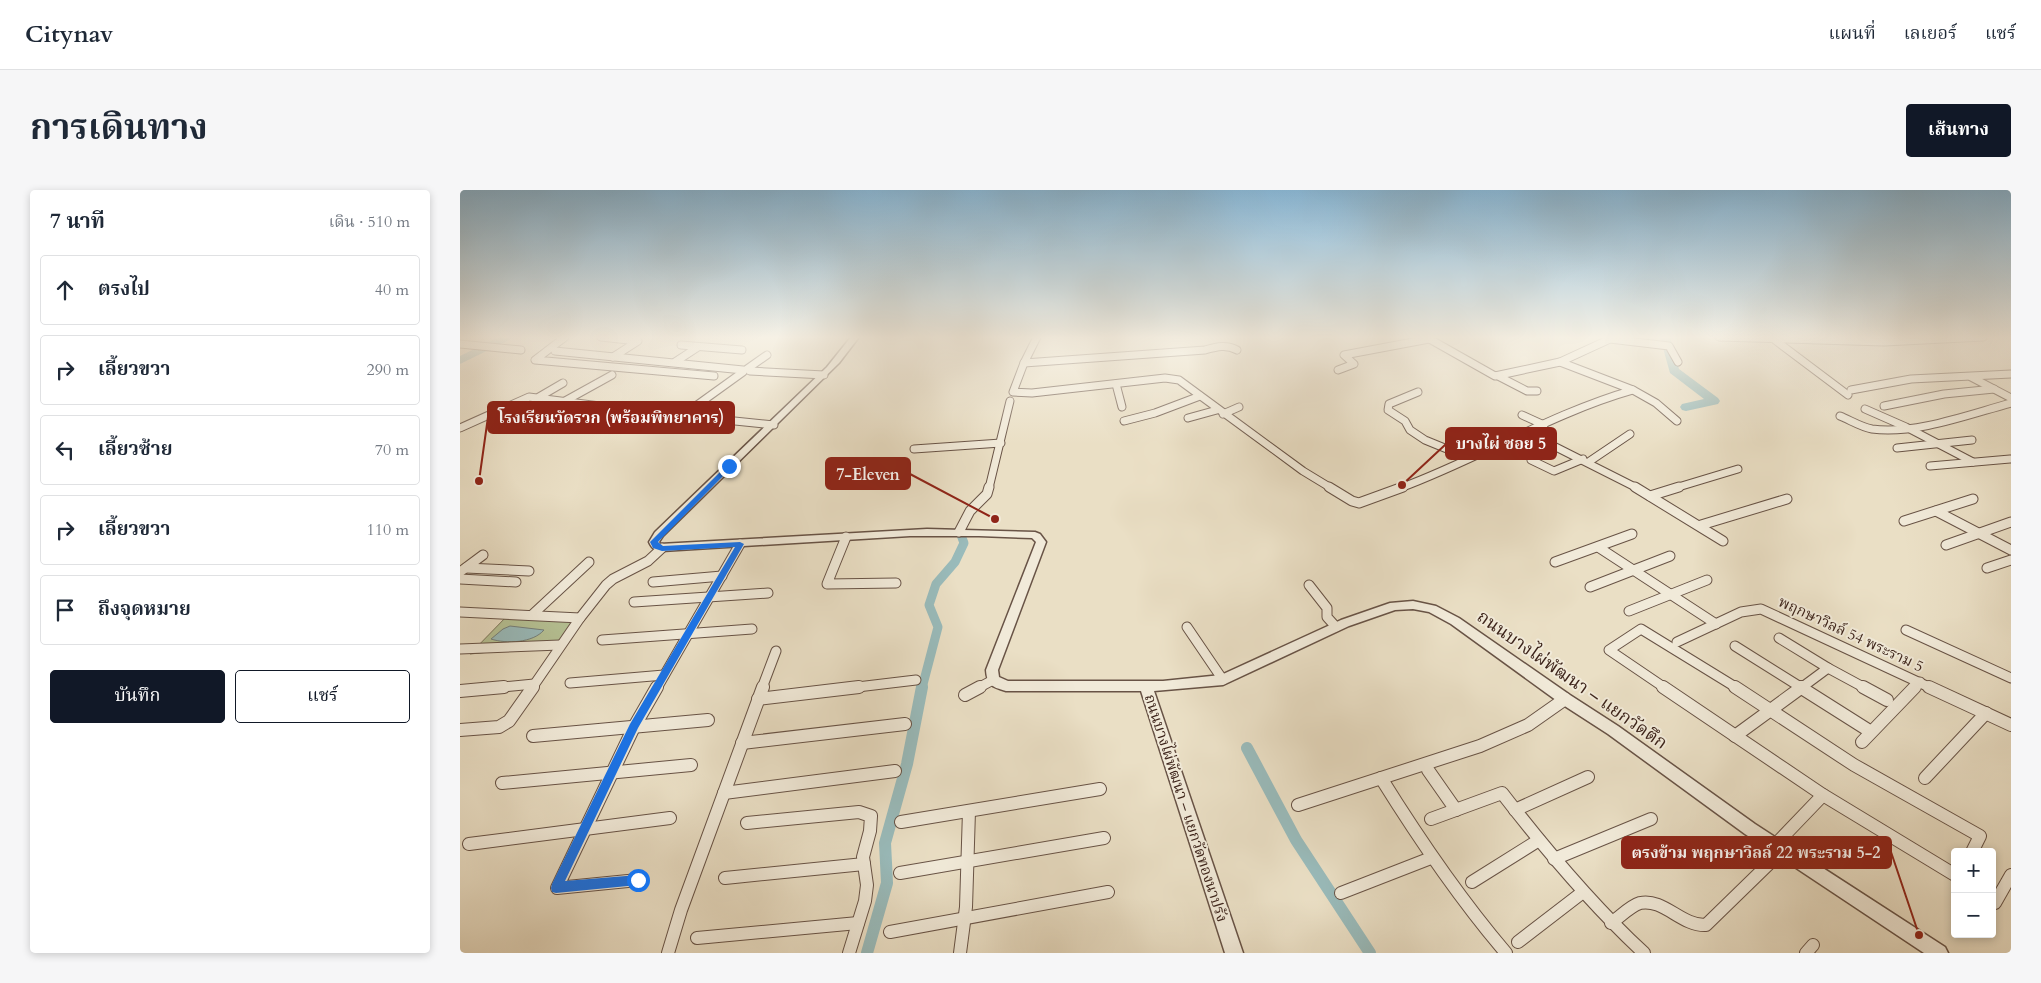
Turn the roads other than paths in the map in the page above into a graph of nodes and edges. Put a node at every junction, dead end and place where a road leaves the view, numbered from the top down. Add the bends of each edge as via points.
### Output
1 (687, 373) edge
2 (742, 373) edge
3 (787, 373) edge
4 (826, 373) edge
5 (1020, 373) edge
6 (1492, 373) edge
7 (1513, 373) edge
8 (1587, 373) edge
9 (1818, 373) edge
10 (2011, 374) edge
11 (612, 375) dead end
12 (824, 375) junction
13 (1498, 376) junction
14 (1968, 376) junction
15 (563, 383) dead end
16 (704, 383) dead end
17 (1116, 384) junction
18 (1994, 389) junction
19 (1632, 390) junction
20 (1536, 391) dead end
21 (1418, 392) dead end
22 (1200, 396) junction
23 (540, 397) junction
24 (2011, 398) edge
25 (564, 401) junction
26 (1010, 401) dead end
27 (2011, 403) edge
28 (1884, 406) dead end
29 (1122, 407) dead end
30 (1239, 407) dead end
31 (1865, 409) dead end
32 (1220, 412) junction
33 (686, 413) dead end
34 (1522, 415) dead end
35 (1840, 416) dead end
36 (1188, 418) dead end
37 (1124, 421) dead end
38 (1677, 421) dead end
39 (774, 425) junction
40 (1544, 425) junction
41 (1906, 427) junction
42 (460, 428) edge
43 (1526, 432) junction
44 (1630, 434) dead end
45 (1972, 440) dead end
46 (1001, 443) junction
47 (1938, 444) junction
48 (1897, 448) dead end
49 (914, 449) dead end
50 (1469, 458) junction
51 (2010, 459) dead end
52 (1531, 460) dead end
53 (1587, 460) junction
54 (1973, 462) junction
55 (1930, 466) dead end
56 (1738, 469) dead end
57 (992, 478) joint
58 (1650, 496) junction
59 (1788, 499) dead end
60 (1973, 499) dead end
61 (1936, 512) junction
62 (1904, 522) dead end
63 (2011, 522) edge
64 (1701, 525) junction
65 (959, 532) junction
66 (1978, 533) junction
67 (1632, 534) dead end
68 (846, 537) junction
69 (1723, 541) dead end
70 (740, 544) junction
71 (1946, 545) dead end
72 (1598, 547) junction
73 (662, 548) junction
74 (2011, 550) edge
75 (483, 555) dead end
76 (1670, 556) dead end
77 (2011, 560) edge
78 (589, 562) dead end
79 (1555, 562) dead end
80 (1987, 568) dead end
81 (463, 570) edge
82 (1633, 570) junction
83 (529, 571) dead end
84 (722, 576) junction
85 (460, 579) edge
86 (1707, 580) dead end
87 (516, 582) dead end
88 (653, 582) dead end
89 (896, 583) dead end
90 (1309, 585) dead end
91 (1590, 587) dead end
92 (768, 593) dead end
93 (1671, 595) junction
94 (709, 597) junction
95 (634, 602) dead end
96 (1628, 611) dead end
97 (460, 612) edge
98 (532, 615) junction
99 (580, 618) junction
100 (1716, 624) junction
101 (1187, 627) dead end
102 (1336, 627) junction
103 (752, 629) dead end
104 (1906, 630) dead end
105 (688, 633) junction
106 (1779, 638) dead end
107 (602, 640) dead end
108 (1677, 642) dead end
109 (560, 645) junction
110 (1735, 646) dead end
111 (460, 649) edge
112 (776, 651) dead end
113 (1828, 668) junction
114 (664, 675) junction
115 (2011, 678) edge
116 (916, 680) dead end
117 (993, 680) junction
118 (1223, 680) junction
119 (1920, 682) junction
120 (570, 683) dead end
121 (534, 684) junction
122 (1146, 686) junction
123 (1801, 688) junction
124 (460, 691) edge
125 (965, 695) dead end
126 (758, 699) junction
127 (1565, 699) junction
128 (1887, 700) dead end
129 (1772, 710) junction
130 (1986, 713) junction
131 (708, 720) dead end
132 (905, 724) dead end
133 (2011, 725) edge
134 (634, 727) junction
135 (460, 730) edge
136 (1868, 730) dead end
137 (533, 736) dead end
138 (1735, 736) junction
139 (1862, 742) dead end
140 (742, 743) junction
141 (691, 765) dead end
142 (1428, 770) dead end
143 (895, 771) dead end
144 (611, 773) junction
145 (1381, 778) junction
146 (1588, 778) dead end
147 (1925, 778) dead end
148 (502, 784) dead end
149 (1100, 789) dead end
150 (724, 793) junction
151 (1823, 795) junction
152 (1298, 805) dead end
153 (1456, 810) junction
154 (1515, 810) junction
155 (969, 811) junction
156 (670, 818) dead end
157 (1431, 819) dead end
158 (1651, 819) dead end
159 (901, 822) dead end
160 (747, 823) dead end
161 (585, 829) junction
162 (1104, 838) dead end
163 (1539, 840) junction
164 (469, 844) dead end
165 (1779, 848) junction
166 (1974, 848) edge
167 (1431, 858) junction
168 (1554, 859) junction
169 (968, 860) junction
170 (864, 864) junction
171 (900, 873) dead end
172 (1951, 873) edge
173 (2011, 876) edge
174 (725, 878) dead end
175 (638, 880) dead end
176 (1472, 882) dead end
177 (1108, 892) dead end
178 (1583, 892) junction
179 (1341, 894) dead end
180 (1996, 901) edge
181 (964, 919) junction
182 (858, 923) junction
183 (1611, 923) junction
184 (890, 932) dead end
185 (698, 938) dead end
186 (1518, 942) dead end
187 (1930, 951) edge
188 (668, 953) edge
189 (848, 953) edge
190 (960, 953) edge
191 (1234, 953) edge
192 (1506, 953) edge
193 (1644, 953) edge

1 - 16 street via 716,375
2 - 33 street
3 - 12 street
4 - 12 street
5 - 17 street via 1013,392 1022,394
6 - 13 street
7 - 13 street
8 - 19 street
9 - 14 street via 1849,392 1890,380
10 - 14 street
11 - 25 street
12 - 39 street
13 - 20 street via 1527,391
14 - 18 street
15 - 23 street
17 - 22 street via 1174,378
17 - 29 street
18 - 24 street
18 - 28 street via 1944,394
19 - 38 street via 1656,403
19 - 40 street via 1561,414
21 - 50 street via 1389,404 1388,410 1406,421 1410,430 1425,440
22 - 32 street
22 - 37 street
23 - 25 street
23 - 42 street via 529,397
25 - 39 street
26 - 46 street
27 - 41 street
30 - 32 street
31 - 41 street
32 - 36 street
32 - 50 street via 1303,471 1359,503
34 - 40 street
35 - 41 street via 1871,429
39 - 73 street via 660,534 654,542
40 - 43 street
41 - 47 street
43 - 50 street
43 - 53 street
44 - 53 street
45 - 47 street
46 - 49 street
46 - 57 street
47 - 48 street
47 - 54 street
51 - 54 street
52 - 53 street via 1554,471
53 - 58 street
54 - 55 street
56 - 58 street
57 - 65 street via 987,494 970,511
58 - 64 street
59 - 64 street
60 - 61 street
61 - 62 street
61 - 66 street
63 - 66 street
64 - 69 street
65 - 68 street
65 - 117 street via 1030,534 1041,542 992,670
66 - 71 street
66 - 74 street
67 - 72 street
68 - 70 street
68 - 89 street via 827,584
70 - 73 street
70 - 84 street
72 - 79 street
72 - 82 street
73 - 99 street via 648,561 606,585
75 - 81 street
76 - 82 street
77 - 80 street
78 - 98 street
81 - 83 street
82 - 91 street
82 - 93 street
84 - 88 street
84 - 94 street
85 - 87 street
86 - 93 street
90 - 102 street
92 - 94 street
93 - 96 street
93 - 100 street
94 - 95 street
94 - 105 street
97 - 98 street
98 - 99 street
99 - 109 street
100 - 108 street, พฤกษาวิลล์ 54 พระราม 5
100 - 119 street, พฤกษาวิลล์ 54 พระราม 5 via 1741,612 1761,609
101 - 118 street
102 - 118 street, ถนนบางไผ่พัฒนา – แยกวัดตึก
102 - 127 street, ถนนบางไผ่พัฒนา – แยกวัดตึก via 1394,606 1432,609 1455,621
103 - 105 street
104 - 115 street
105 - 107 street
105 - 114 street
106 - 113 street
109 - 111 street
109 - 121 street
110 - 123 street
112 - 126 street
113 - 123 street
113 - 128 street
114 - 120 street
114 - 134 street
116 - 126 street
117 - 122 street, ถนนบางไผ่พัฒนา – แยกวัดทองนาปรัง via 1006,686
117 - 125 street
118 - 122 street, ถนนบางไผ่พัฒนา – แยกวัดตึก
119 - 130 street, พฤกษาวิลล์ 54 พระราม 5
119 - 139 street
121 - 124 street
121 - 135 street via 509,721 499,726
122 - 191 street, ถนนบางไผ่พัฒนา – แยกวัดทองนาปรัง
123 - 129 street
123 - 136 street
126 - 140 street
127 - 145 street via 1528,725 1480,746
127 - 165 street, ถนนบางไผ่พัฒนา – แยกวัดตึก
129 - 138 street
129 - 138 street via 1641,629 1609,650
129 - 166 street via 1854,764 1980,836
130 - 133 street, พฤกษาวิลล์ 54 พระราม 5
130 - 147 street
131 - 134 street
132 - 140 street
134 - 137 street
134 - 144 street
138 - 151 street
140 - 150 street
141 - 144 street
142 - 153 street
143 - 150 street
144 - 148 street
144 - 161 street
145 - 152 street
145 - 167 street
146 - 154 street
149 - 155 street
150 - 188 street
151 - 165 street
151 - 172 street
153 - 154 street via 1502,793
153 - 157 street
154 - 163 street
155 - 159 street
155 - 169 street
156 - 161 street
158 - 168 street
160 - 170 street via 859,812 867,814 871,816
161 - 164 street
161 - 175 street via 556,888
162 - 169 street
163 - 168 street
163 - 176 street
165 - 183 street via 1706,924 1696,926 1662,905 1640,903
165 - 187 street, ถนนบางไผ่พัฒนา – แยกวัดตึก
167 - 179 street
167 - 192 street
168 - 178 street
169 - 171 street
169 - 181 street
170 - 174 street
170 - 182 street via 867,885
173 - 180 street
177 - 181 street
178 - 183 street
178 - 186 street
181 - 184 street
181 - 190 street
182 - 185 street
182 - 189 street
183 - 193 street

